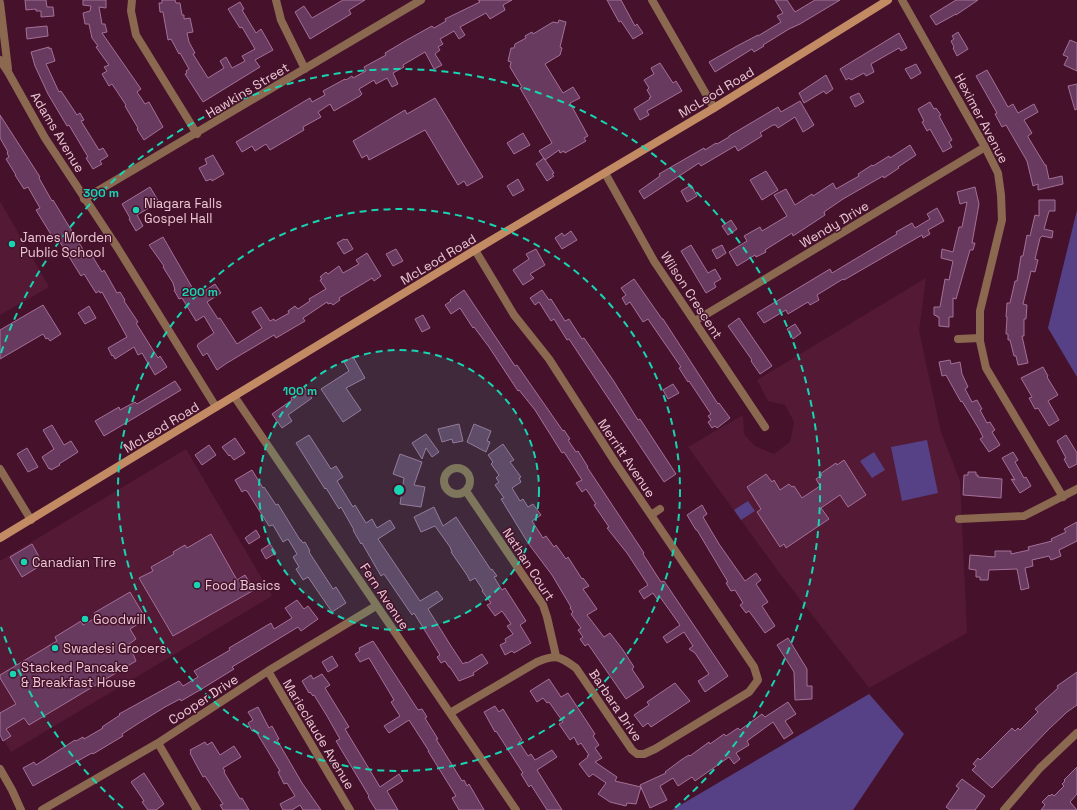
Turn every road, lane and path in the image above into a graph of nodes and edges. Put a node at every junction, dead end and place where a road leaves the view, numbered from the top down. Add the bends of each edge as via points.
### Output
1 (132, 0) edge
2 (276, 0) edge
3 (421, 0) edge
4 (652, 0) edge
5 (888, 0) edge
6 (902, 0) edge
7 (0, 3) edge
8 (0, 60) edge
9 (305, 69) junction
10 (8, 72) junction
11 (714, 108) junction
12 (197, 134) junction
13 (985, 147) junction
14 (605, 173) junction
15 (84, 199) junction
16 (475, 250) junction
17 (695, 321) junction
18 (980, 338) junction
19 (958, 339) dead end
20 (234, 396) junction
21 (216, 407) junction
22 (764, 426) dead end
23 (0, 469) edge
24 (1077, 490) edge
25 (466, 491) dead end
26 (1063, 497) junction
27 (660, 509) dead end
28 (651, 515) junction
29 (959, 519) dead end
30 (31, 520) junction
31 (0, 538) edge
32 (376, 606) junction
33 (556, 656) junction
34 (268, 671) junction
35 (758, 680) joint
36 (450, 713) junction
37 (1077, 733) edge
38 (158, 743) junction
39 (0, 769) edge
40 (21, 810) edge
41 (42, 810) edge
42 (197, 810) edge
43 (350, 810) edge
44 (516, 810) edge
45 (1004, 810) edge

1 - 12 street via 131,11 136,35
2 - 9 street via 281,20
3 - 9 street, Hawkins Street
4 - 11 street
5 - 11 main road, McLeod Road
6 - 13 street, Heximer Avenue
7 - 10 street, Adams Avenue
8 - 10 street, Adams Avenue
9 - 12 street, Hawkins Street
10 - 15 street, Adams Avenue via 45,138
11 - 14 main road, McLeod Road
12 - 15 street, Hawkins Street
13 - 17 street, Wendy Drive
13 - 18 street, Heximer Avenue via 998,173 1002,220 980,311
14 - 16 main road, McLeod Road
14 - 17 street, Wilson Crescent via 654,261
15 - 21 street, Adams Avenue via 117,247
16 - 20 main road, McLeod Road
16 - 28 street, Merritt Avenue via 514,315 549,359
17 - 22 street, Wilson Crescent
18 - 19 street
18 - 26 street, Heximer Avenue via 986,368
20 - 21 main road, McLeod Road
20 - 32 street, Fern Avenue
21 - 30 main road, McLeod Road
23 - 30 street
24 - 26 street
25 - 33 street, Nathan Court via 543,605
26 - 29 street via 1024,516
27 - 28 street
28 - 35 street, Merritt Avenue via 754,667
30 - 31 main road, McLeod Road
32 - 34 street, Cooper Drive
32 - 36 street, Fern Avenue
33 - 35 street, Barbara Drive via 576,668 637,754 655,749 749,692
33 - 36 street via 537,662
34 - 38 street, Cooper Drive
34 - 43 street, Marieclaude Avenue
36 - 44 street, Fern Avenue
37 - 45 street via 1040,768
38 - 41 street, Cooper Drive
38 - 42 street
39 - 40 street

